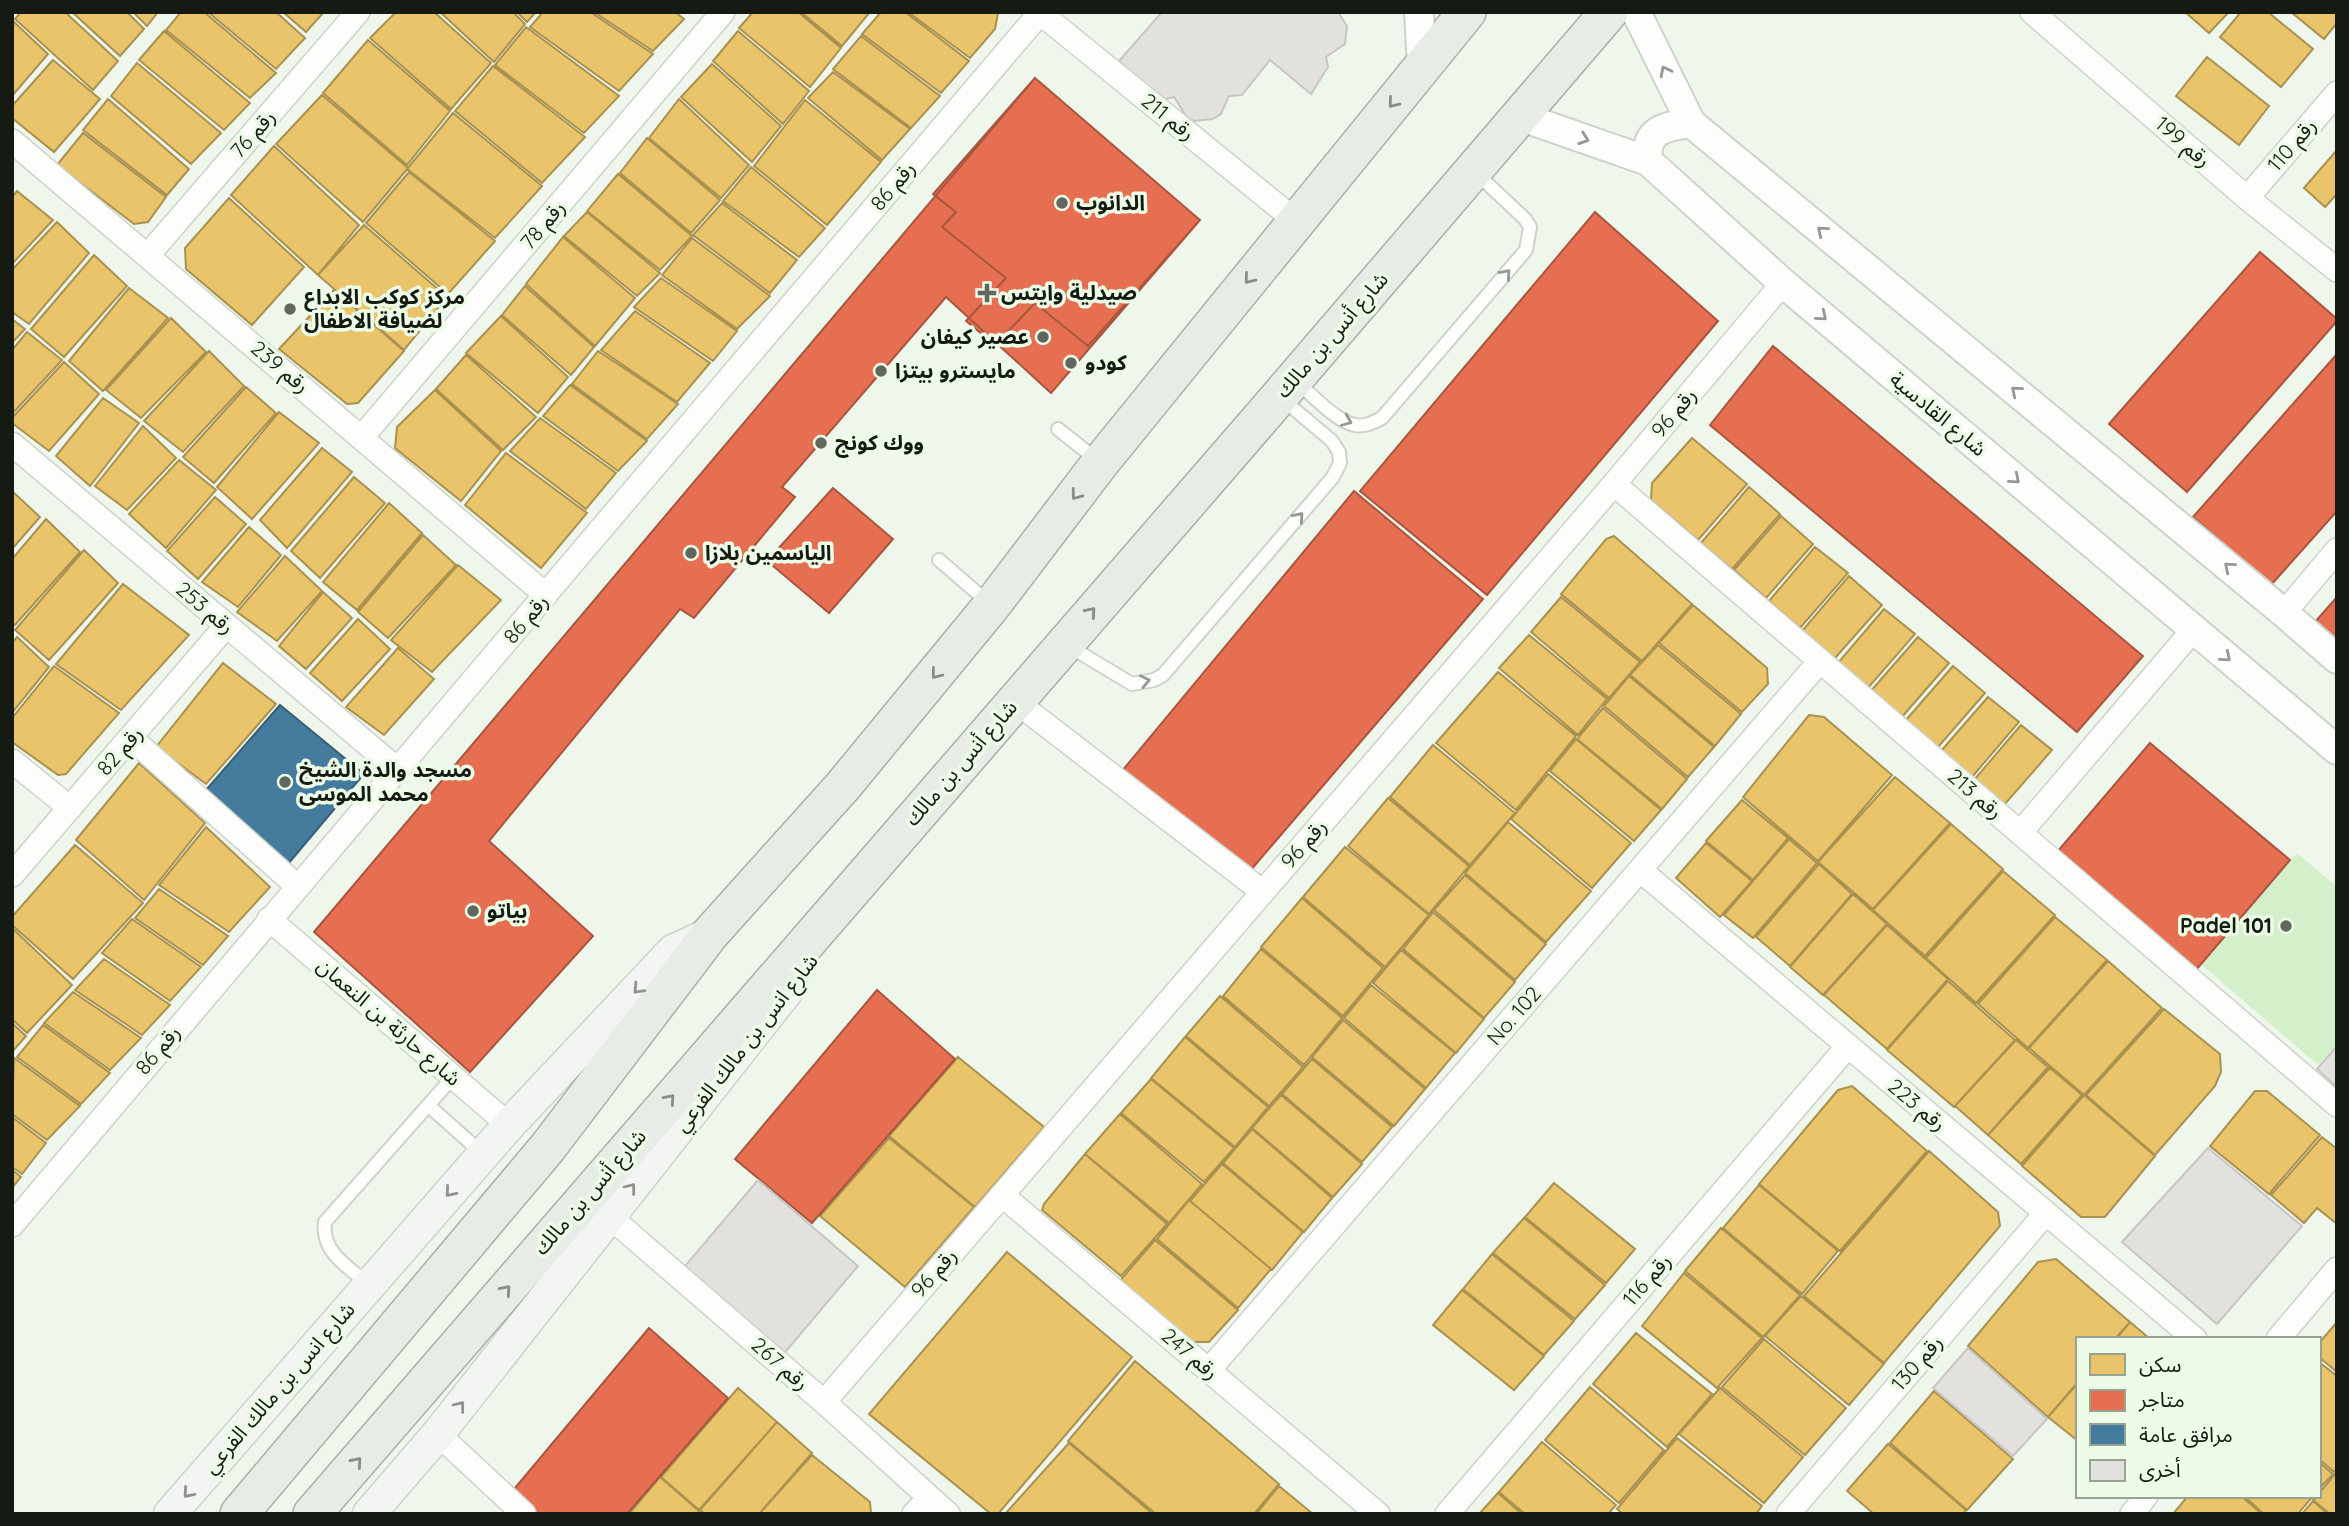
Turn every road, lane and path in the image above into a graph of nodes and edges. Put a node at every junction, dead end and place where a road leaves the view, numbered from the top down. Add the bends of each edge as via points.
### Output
1 (358, 12) edge
2 (723, 12) edge
3 (1419, 12) edge
4 (1467, 12) edge
5 (1609, 12) edge
6 (1636, 12) edge
7 (1040, 13) edge
8 (2034, 13) edge
9 (1422, 66) junction
10 (2337, 93) edge
11 (1519, 116) junction
12 (1691, 123) junction
13 (12, 141) edge
14 (1648, 161) junction
15 (1473, 170) junction
16 (2247, 198) junction
17 (1296, 221) junction
18 (148, 255) junction
19 (2337, 270) edge
20 (1783, 283) junction
21 (1287, 388) junction
22 (1058, 429) dead end
23 (362, 437) junction
24 (12, 444) edge
25 (1100, 463) junction
26 (1614, 484) junction
27 (2337, 550) edge
28 (939, 560) dead end
29 (546, 595) junction
30 (992, 605) junction
31 (2284, 613) junction
32 (226, 626) junction
33 (2193, 629) junction
34 (1064, 643) junction
35 (2337, 659) edge
36 (1820, 661) junction
37 (1015, 701) junction
38 (131, 738) junction
39 (2337, 750) edge
40 (12, 761) edge
41 (398, 770) junction
42 (70, 808) junction
43 (2020, 833) junction
44 (1640, 870) junction
45 (12, 875) edge
46 (297, 886) junction
47 (1263, 892) junction
48 (269, 919) junction
49 (710, 934) junction
50 (1847, 1046) junction
51 (453, 1077) junction
52 (428, 1105) junction
53 (2337, 1105) edge
54 (509, 1125) junction
55 (484, 1154) junction
56 (1002, 1195) junction
57 (2046, 1213) junction
58 (609, 1216) junction
59 (12, 1225) edge
60 (2337, 1269) edge
61 (369, 1285) junction
62 (2193, 1337) edge
63 (2280, 1337) edge
64 (1209, 1370) junction
65 (824, 1402) junction
66 (438, 1434) junction
67 (2144, 1498) edge
68 (922, 1506) edge
69 (170, 1514) edge
70 (239, 1514) edge
71 (312, 1514) edge
72 (369, 1514) edge
73 (524, 1514) edge
74 (948, 1514) edge
75 (1378, 1514) edge
76 (1447, 1514) edge
77 (1788, 1514) edge
78 (2132, 1514) edge

1 - 18 street, رقم 76
2 - 23 street, رقم 78
3 - 9 street
4 - 9 main road
5 - 11 main road, شارع أنس بن مالك
12 -> 6 street
7 - 17 street, رقم 211
7 - 29 street, رقم 86
8 - 16 street, رقم 199
9 -> 17 main road
10 - 16 street, رقم 110
11 -> 14 street, شارع القادسية
11 - 15 main road, شارع أنس بن مالك
12 - 14 street via 1670,125 1654,134 1647,147
31 -> 12 street
13 - 18 street, رقم 239
14 - 20 street, شارع القادسية
15 - 21 main road, شارع أنس بن مالك
21 -> 15 lane via 1352,425 1382,418 1526,250 1530,226
16 - 19 street, رقم 199
17 -> 25 main road
18 - 23 street, رقم 239
20 - 26 street, رقم 96
20 -> 33 street, شارع القادسية
34 -> 21 main road, شارع أنس بن مالك
34 -> 21 lane via 1132,684 1163,675 1333,477 1340,463 1332,441
22 - 25 lane
23 - 29 street, رقم 239
24 - 32 street, رقم 253
25 -> 30 main road
26 - 36 street, رقم 213
26 - 47 street, رقم 96
27 - 31 street
28 - 30 lane
29 - 41 street, رقم 86
30 -> 49 main road via 843,786
31 - 35 street
32 - 38 street, رقم 82
32 - 41 street, رقم 253
33 -> 39 street, شارع القادسية
33 - 43 street
34 - 37 main road, شارع أنس بن مالك
36 - 43 street, رقم 213
36 - 44 street, No. 102
37 - 47 street
58 -> 37 main road, شارع انس بن مالك الفرعي
71 -> 37 main road, شارع أنس بن مالك
38 - 42 street, رقم 82
38 - 46 street
40 - 42 street
41 - 46 street, رقم 86
42 - 45 street, رقم 82
43 - 53 street, رقم 213
44 - 50 street, رقم 223
44 - 64 street, No. 102
46 - 48 street, رقم 86
47 - 56 street, رقم 96
48 - 51 street, شارع حارثة بن النعمان
48 - 59 street, رقم 86
49 -> 54 main road, شارع انس بن مالك الفرعي via 673,951
49 - 70 main road via 548,1147
50 - 57 street, رقم 223
50 - 76 street, رقم 116
51 - 52 lane
51 - 54 street, شارع حارثة بن النعمان
52 - 55 lane
52 - 61 lane via 325,1222 328,1249
54 - 55 main road, شارع انس بن مالك الفرعي
55 -> 61 main road, شارع انس بن مالك الفرعي
56 - 64 street, رقم 247
56 - 65 street, رقم 96
57 - 62 street, رقم 223
57 - 77 street, رقم 130
58 - 65 street, رقم 267
66 -> 58 main road, شارع انس بن مالك الفرعي
60 - 63 street
61 -> 69 main road, شارع انس بن مالك الفرعي
64 - 75 street, رقم 247
65 - 68 street, رقم 267
66 - 72 main road, شارع انس بن مالك الفرعي
66 - 73 street
67 - 78 street
68 - 74 street, رقم 267

